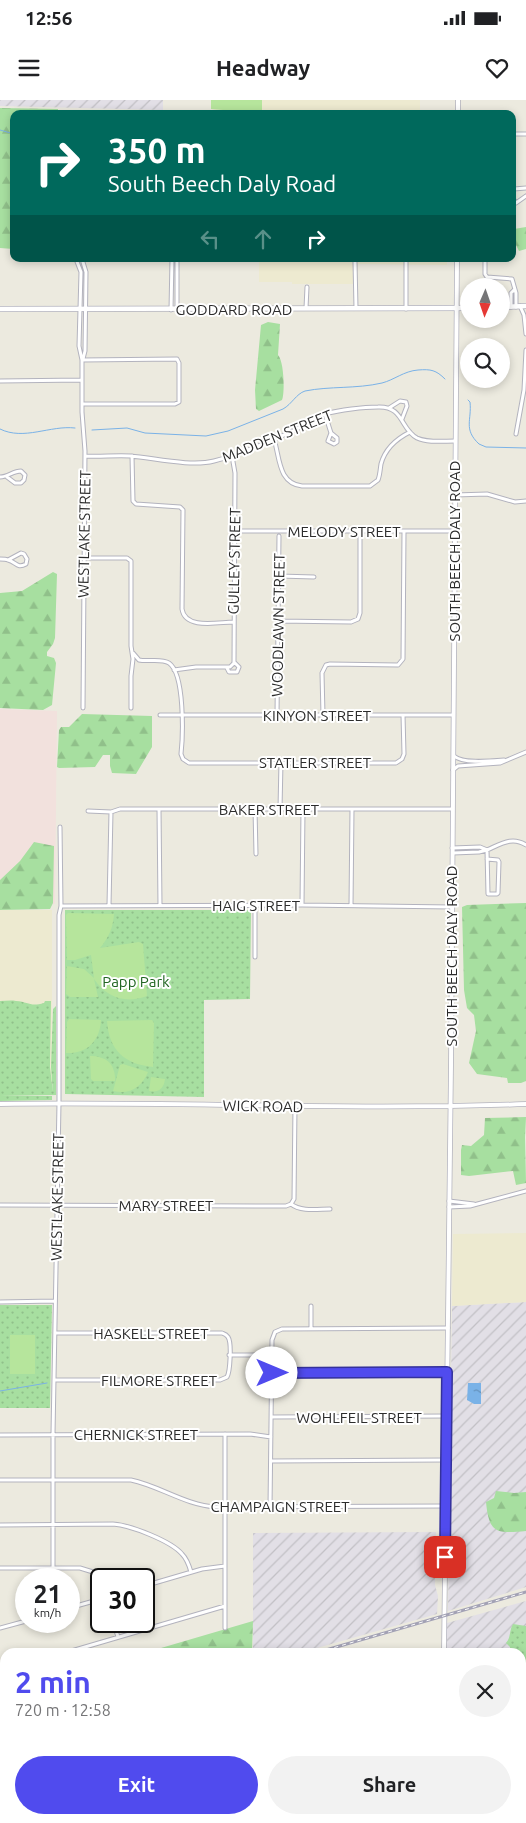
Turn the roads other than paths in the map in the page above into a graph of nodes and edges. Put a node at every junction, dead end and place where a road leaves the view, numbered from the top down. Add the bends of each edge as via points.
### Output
1 (77, 262) edge
2 (83, 262) edge
3 (172, 262) edge
4 (177, 262) edge
5 (356, 262) dead end
6 (406, 262) dead end
7 (457, 262) edge
8 (486, 262) edge
9 (307, 287) dead end
10 (526, 306) edge
11 (510, 307) edge
12 (516, 307) junction
13 (456, 308) junction
14 (460, 308) edge
15 (0, 309) edge
16 (306, 309) junction
17 (356, 309) junction
18 (406, 309) junction
19 (83, 310) junction
20 (174, 310) junction
21 (526, 334) edge
22 (526, 350) edge
23 (82, 360) junction
24 (82, 380) junction
25 (0, 381) edge
26 (82, 404) junction
27 (389, 408) junction
28 (325, 414) junction
29 (402, 419) junction
30 (410, 432) junction
31 (331, 433) dead end
32 (516, 434) dead end
33 (274, 439) junction
34 (455, 440) junction
35 (85, 456) junction
36 (132, 456) junction
37 (232, 456) junction
38 (0, 477) edge
39 (6, 477) junction
40 (454, 495) junction
41 (526, 502) edge
42 (234, 531) junction
43 (360, 532) junction
44 (404, 532) junction
45 (454, 532) junction
46 (279, 536) dead end
47 (84, 558) junction
48 (0, 559) edge
49 (8, 560) junction
50 (279, 576) junction
51 (314, 577) dead end
52 (278, 621) junction
53 (233, 622) junction
54 (133, 653) junction
55 (233, 664) junction
56 (227, 667) junction
57 (174, 670) junction
58 (83, 708) dead end
59 (131, 708) dead end
60 (160, 715) dead end
61 (182, 715) junction
62 (277, 715) junction
63 (323, 715) junction
64 (403, 715) junction
65 (453, 715) junction
66 (526, 752) edge
67 (453, 756) junction
68 (507, 760) junction
69 (281, 762) junction
70 (453, 770) junction
71 (159, 809) junction
72 (255, 809) junction
73 (280, 809) junction
74 (303, 809) junction
75 (352, 809) junction
76 (452, 809) junction
77 (88, 810) dead end
78 (111, 812) junction
79 (60, 827) dead end
80 (526, 845) edge
81 (452, 848) junction
82 (487, 850) junction
83 (452, 853) junction
84 (256, 854) dead end
85 (487, 859) junction
86 (109, 905) junction
87 (302, 905) junction
88 (61, 906) junction
89 (160, 906) junction
90 (255, 906) junction
91 (352, 906) junction
92 (452, 907) junction
93 (255, 957) dead end
94 (59, 1103) junction
95 (0, 1104) edge
96 (526, 1104) edge
97 (295, 1106) junction
98 (450, 1107) junction
99 (526, 1191) edge
100 (449, 1201) junction
101 (57, 1204) junction
102 (291, 1204) junction
103 (0, 1205) edge
104 (477, 1205) junction
105 (449, 1207) junction
106 (330, 1209) dead end
107 (55, 1301) junction
108 (0, 1302) edge
109 (311, 1306) dead end
110 (448, 1328) junction
111 (311, 1329) junction
112 (55, 1333) junction
113 (229, 1355) junction
114 (272, 1355) junction
115 (447, 1372) junction
116 (272, 1373) junction
117 (54, 1380) junction
118 (446, 1416) junction
119 (272, 1417) junction
120 (53, 1434) junction
121 (225, 1434) junction
122 (0, 1435) edge
123 (271, 1437) junction
124 (446, 1460) junction
125 (271, 1461) junction
126 (53, 1479) junction
127 (0, 1480) edge
128 (445, 1506) junction
129 (225, 1507) junction
130 (270, 1507) junction
131 (53, 1524) junction
132 (0, 1525) edge
133 (225, 1566) junction
134 (0, 1568) edge
135 (15, 1568) edge
136 (54, 1568) edge
137 (191, 1572) junction
138 (155, 1583) edge
139 (225, 1606) junction
140 (15, 1624) edge
141 (0, 1628) edge
142 (225, 1628) dead end
143 (117, 1633) edge
144 (118, 1638) junction
145 (82, 1648) edge
146 (444, 1648) edge

1 - 19 street
2 - 19 street via 86,272
3 - 20 street
4 - 20 street
5 - 17 street
6 - 18 street
7 - 13 street, SOUTH BEECH DALY ROAD
8 - 12 street via 487,277 510,278 513,281 511,293
9 - 16 street
10 - 12 main road
11 - 12 main road
12 - 21 street via 524,315
13 - 14 main road, GODDARD ROAD
13 - 18 main road, GODDARD ROAD
13 - 34 street, SOUTH BEECH DALY ROAD
15 - 19 main road, GODDARD ROAD
16 - 17 main road, GODDARD ROAD
16 - 20 main road, GODDARD ROAD
17 - 18 main road, GODDARD ROAD
19 - 20 main road, GODDARD ROAD
19 - 23 street, WESTLAKE STREET via 79,346
22 - 32 street via 524,390
23 - 24 street, WESTLAKE STREET
23 - 26 street via 176,359 179,363 178,403
24 - 25 street
24 - 26 street, WESTLAKE STREET
26 - 35 street, WESTLAKE STREET
27 - 28 street, MADDEN STREET
27 - 29 street
27 - 29 street, MADDEN STREET via 400,401 406,402
28 - 31 street
28 - 33 street, MADDEN STREET
29 - 30 street
30 - 33 street via 388,449 378,480 370,486 293,484 283,474
30 - 34 street via 425,440
33 - 37 street, MADDEN STREET
34 - 40 street, SOUTH BEECH DALY ROAD
35 - 36 street, MADDEN STREET
35 - 47 street, WESTLAKE STREET
36 - 37 street, MADDEN STREET via 204,463
36 - 53 street via 134,503 182,509 182,609 185,617 195,622
37 - 42 street, GULLEY STREET via 235,473
38 - 39 street
39 - 39 street via 15,483 24,480 21,471
40 - 41 street via 486,494
40 - 45 street, SOUTH BEECH DALY ROAD
42 - 43 street, MELODY STREET
42 - 53 street, GULLEY STREET
43 - 44 street, MELODY STREET
43 - 52 street via 358,619 351,622
44 - 45 street, MELODY STREET
44 - 63 street via 403,659 398,665 326,665 322,673
45 - 65 street, SOUTH BEECH DALY ROAD
46 - 50 street, WOODLAWN STREET
47 - 54 street via 130,560 132,563
47 - 58 street, WESTLAKE STREET
48 - 49 street
49 - 49 street via 21,566 27,559 21,553
50 - 51 street
50 - 52 street, WOODLAWN STREET
52 - 62 street, WOODLAWN STREET
53 - 55 street, GULLEY STREET
54 - 57 street via 142,661 167,662
54 - 59 street
55 - 56 street
55 - 56 street via 239,667 237,672 229,672
56 - 57 street
57 - 61 street
60 - 61 street, KINYON STREET
61 - 62 street, KINYON STREET
61 - 69 street, STATLER STREET via 181,754 191,763
62 - 63 street, KINYON STREET
63 - 64 street, KINYON STREET
64 - 65 street, KINYON STREET
64 - 69 street, STATLER STREET via 404,754 398,762
65 - 67 street, SOUTH BEECH DALY ROAD
66 - 68 street
67 - 68 street via 466,761
67 - 70 street, SOUTH BEECH DALY ROAD
68 - 70 street via 458,766
69 - 73 street
70 - 76 street, SOUTH BEECH DALY ROAD
71 - 72 street, BAKER STREET
71 - 78 street, BAKER STREET
71 - 89 street
72 - 73 street, BAKER STREET
72 - 84 street
73 - 74 street, BAKER STREET
74 - 75 street, BAKER STREET
74 - 87 street
75 - 76 street, BAKER STREET
75 - 91 street
76 - 81 street, SOUTH BEECH DALY ROAD
77 - 78 street, BAKER STREET
78 - 86 street
79 - 88 street, WESTLAKE STREET
80 - 82 street via 508,841
81 - 82 street via 485,847
81 - 83 street, SOUTH BEECH DALY ROAD
82 - 83 street
82 - 85 street
83 - 92 street, SOUTH BEECH DALY ROAD
85 - 85 street via 488,894 497,894 499,862
86 - 88 street, HAIG STREET
86 - 89 street, HAIG STREET
87 - 90 street, HAIG STREET
87 - 91 street, HAIG STREET
88 - 94 street, WESTLAKE STREET
89 - 90 street, HAIG STREET
90 - 93 street
91 - 92 street, HAIG STREET
92 - 98 street, SOUTH BEECH DALY ROAD
94 - 95 street, WICK ROAD
94 - 97 street, WICK ROAD
94 - 101 street, WESTLAKE STREET
96 - 98 street, WICK ROAD
97 - 98 street, WICK ROAD
97 - 102 street via 294,1199
98 - 100 street, SOUTH BEECH DALY ROAD
99 - 104 street
100 - 104 street
100 - 105 street, SOUTH BEECH DALY ROAD
101 - 102 street, MARY STREET
101 - 103 street, MARY STREET
101 - 107 street, WESTLAKE STREET
102 - 106 street, MARY STREET via 295,1208
104 - 105 street
105 - 110 street, SOUTH BEECH DALY ROAD
107 - 108 street
107 - 112 street, WESTLAKE STREET
109 - 111 street
110 - 111 street
110 - 115 street, SOUTH BEECH DALY ROAD
111 - 114 street via 275,1332
112 - 113 street, HASKELL STREET via 222,1333 229,1339
112 - 117 street, WESTLAKE STREET
113 - 114 street, FILMORE STREET
113 - 117 street, FILMORE STREET via 229,1373 220,1380
114 - 116 street
115 - 116 street
115 - 118 street, SOUTH BEECH DALY ROAD
116 - 119 street
117 - 120 street, WESTLAKE STREET
118 - 119 street, WOHLFEIL STREET
118 - 124 street, SOUTH BEECH DALY ROAD
119 - 123 street
120 - 121 street, CHERNICK STREET
120 - 122 street, CHERNICK STREET
120 - 126 street, WESTLAKE STREET
121 - 123 street, CHERNICK STREET
121 - 129 street
123 - 125 street
124 - 125 street
124 - 128 street, SOUTH BEECH DALY ROAD
125 - 130 street
126 - 127 street, CHAMPAIGN STREET
126 - 129 street, CHAMPAIGN STREET via 130,1480 193,1504
126 - 131 street, WESTLAKE STREET
128 - 130 street, CHAMPAIGN STREET
128 - 146 street, SOUTH BEECH DALY ROAD
129 - 130 street, CHAMPAIGN STREET
129 - 133 street
131 - 132 street
131 - 136 street, WESTLAKE STREET
131 - 137 street via 113,1524 133,1528 180,1551
133 - 137 street
133 - 139 street
134 - 135 street
137 - 138 street
139 - 142 street
139 - 144 street
140 - 141 street
143 - 144 street
144 - 145 street

